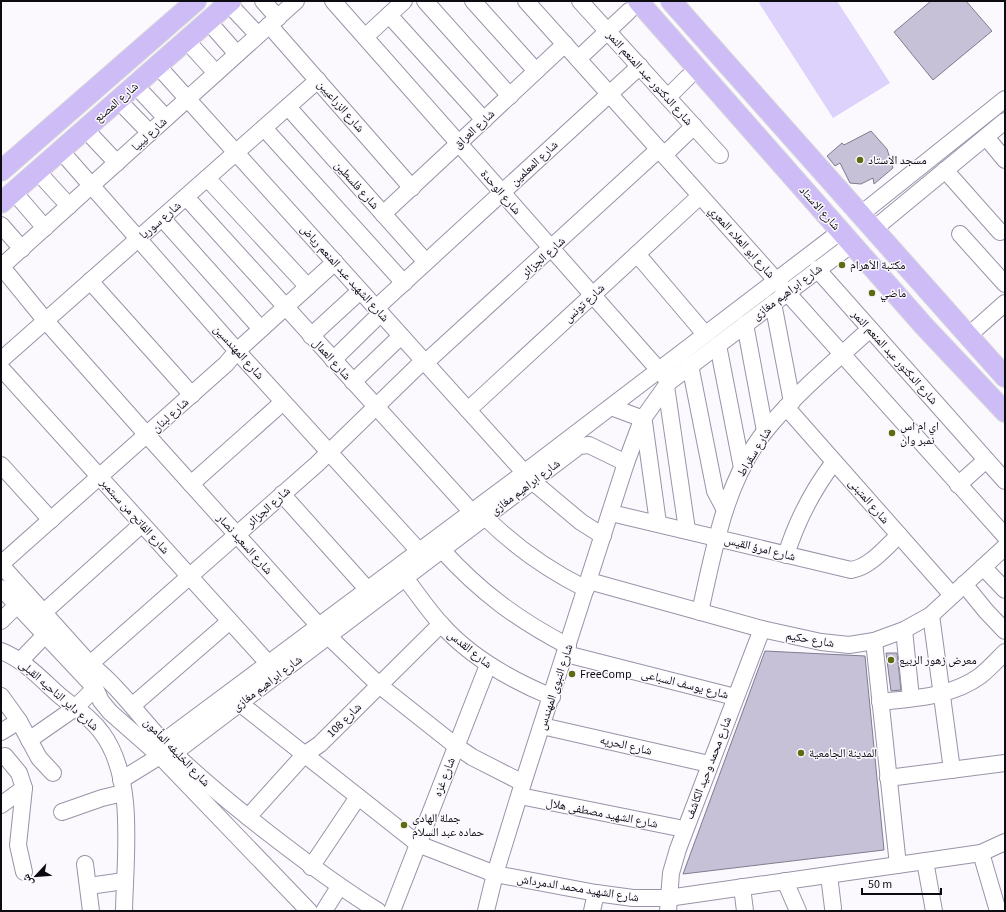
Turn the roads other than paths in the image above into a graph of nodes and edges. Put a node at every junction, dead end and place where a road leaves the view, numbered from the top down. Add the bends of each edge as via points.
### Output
1 (196, 1) edge
2 (262, 1) edge
3 (333, 1) edge
4 (404, 1) edge
5 (425, 1) edge
6 (474, 1) edge
7 (526, 1) edge
8 (580, 1) edge
9 (671, 1) edge
10 (230, 2) edge
11 (294, 2) edge
12 (633, 6) edge
13 (389, 15) junction
14 (208, 21) junction
15 (268, 26) junction
16 (608, 31) junction
17 (365, 37) junction
18 (703, 37) junction
19 (186, 40) junction
20 (565, 44) junction
21 (237, 54) junction
22 (578, 59) junction
23 (157, 65) junction
24 (640, 66) junction
25 (689, 68) junction
26 (536, 71) junction
27 (216, 73) junction
28 (318, 80) junction
29 (135, 85) junction
30 (610, 94) junction
31 (510, 96) junction
32 (756, 96) junction
33 (668, 97) junction
34 (187, 98) junction
35 (1005, 99) edge
36 (118, 100) junction
37 (288, 107) junction
38 (738, 115) junction
39 (166, 118) junction
40 (484, 120) junction
41 (1005, 121) edge
42 (694, 126) junction
43 (264, 128) junction
44 (85, 129) junction
45 (150, 133) junction
46 (986, 137) junction
47 (459, 144) junction
48 (61, 151) junction
49 (661, 152) junction
50 (236, 153) junction
51 (720, 154) dead end
52 (1005, 160) edge
53 (117, 163) junction
54 (945, 170) junction
55 (38, 171) junction
56 (1, 172) edge
57 (208, 178) junction
58 (92, 186) junction
59 (412, 188) junction
60 (502, 193) junction
61 (700, 196) junction
62 (8, 197) edge
63 (186, 197) junction
64 (69, 206) junction
65 (384, 214) junction
66 (861, 214) junction
67 (162, 218) junction
68 (1, 225) edge
69 (45, 228) junction
70 (874, 229) junction
71 (1000, 232) dead end
72 (960, 234) dead end
73 (846, 237) junction
74 (139, 238) junction
75 (22, 249) junction
76 (552, 249) junction
77 (637, 254) junction
78 (334, 262) junction
79 (426, 262) junction
80 (1, 267) edge
81 (817, 269) junction
82 (776, 280) junction
83 (90, 281) junction
84 (404, 283) junction
85 (1005, 284) edge
86 (308, 287) junction
87 (360, 290) junction
88 (787, 292) junction
89 (592, 295) junction
90 (773, 303) junction
91 (1005, 303) edge
92 (940, 305) junction
93 (285, 307) junction
94 (378, 311) junction
95 (46, 320) junction
96 (745, 324) junction
97 (924, 326) junction
98 (260, 329) junction
99 (870, 329) junction
100 (704, 334) junction
101 (969, 335) junction
102 (311, 336) junction
103 (401, 336) junction
104 (718, 345) junction
105 (237, 351) junction
106 (842, 354) junction
107 (1, 360) edge
108 (333, 360) junction
109 (424, 362) junction
110 (690, 365) junction
111 (1, 368) edge
112 (658, 369) junction
113 (1004, 376) edge
114 (353, 382) junction
115 (668, 384) junction
116 (988, 392) junction
117 (192, 395) junction
118 (283, 402) junction
119 (789, 404) junction
120 (375, 406) junction
121 (611, 407) junction
122 (468, 410) junction
123 (1005, 412) edge
124 (642, 420) junction
125 (765, 431) junction
126 (147, 435) junction
127 (328, 452) junction
128 (986, 460) junction
129 (834, 462) junction
130 (626, 463) junction
131 (1, 465) edge
132 (742, 468) junction
133 (100, 477) junction
134 (528, 477) junction
135 (1005, 481) edge
136 (191, 484) junction
137 (958, 485) junction
138 (282, 494) junction
139 (725, 510) junction
140 (611, 513) junction
141 (479, 517) junction
142 (51, 520) junction
143 (658, 523) junction
144 (142, 524) junction
145 (687, 530) junction
146 (237, 535) junction
147 (899, 535) junction
148 (603, 536) junction
149 (1005, 536) edge
150 (718, 537) junction
151 (1005, 547) edge
152 (442, 550) junction
153 (419, 552) junction
154 (786, 555) junction
155 (1, 564) edge
156 (983, 567) junction
157 (190, 576) junction
158 (406, 578) junction
159 (964, 584) junction
160 (587, 585) junction
161 (1, 588) edge
162 (368, 590) junction
163 (1005, 590) edge
164 (952, 595) junction
165 (17, 605) junction
166 (44, 612) junction
167 (700, 612) junction
168 (931, 615) junction
169 (1, 621) edge
170 (230, 621) junction
171 (441, 624) junction
172 (762, 629) junction
173 (904, 630) junction
174 (323, 631) junction
175 (1005, 631) edge
176 (46, 635) junction
177 (874, 641) junction
178 (567, 650) junction
179 (1005, 652) edge
180 (8, 656) edge
181 (268, 663) junction
182 (90, 664) junction
183 (488, 665) junction
184 (379, 684) junction
185 (95, 688) junction
186 (942, 694) junction
187 (1, 696) edge
188 (552, 697) junction
189 (735, 697) junction
190 (911, 698) junction
191 (234, 699) junction
192 (128, 700) junction
193 (880, 702) junction
194 (75, 708) junction
195 (110, 712) junction
196 (19, 721) junction
197 (542, 726) junction
198 (1, 732) edge
199 (29, 740) junction
200 (456, 746) junction
201 (166, 750) junction
202 (304, 755) junction
203 (5, 756) dead end
204 (1005, 762) edge
205 (710, 764) junction
206 (952, 770) junction
207 (53, 773) dead end
208 (888, 778) junction
209 (122, 787) junction
210 (24, 788) junction
211 (522, 789) junction
212 (358, 797) junction
213 (1, 805) edge
214 (62, 812) dead end
215 (248, 816) junction
216 (684, 829) junction
217 (1005, 842) edge
218 (418, 844) junction
219 (981, 853) junction
220 (925, 861) junction
221 (85, 864) dead end
222 (898, 865) junction
223 (312, 867) junction
224 (24, 872) dead end
225 (495, 874) junction
226 (829, 875) junction
227 (124, 881) junction
228 (785, 881) junction
229 (88, 886) junction
230 (339, 887) junction
231 (742, 887) junction
232 (596, 893) junction
233 (668, 905) edge
234 (833, 908) dead end
235 (91, 911) edge
236 (124, 911) edge
237 (309, 911) edge
238 (324, 911) edge
239 (378, 911) edge
240 (392, 911) edge
241 (486, 911) edge
242 (592, 911) edge
243 (745, 911) edge
244 (798, 911) edge
245 (934, 911) edge
246 (998, 911) edge

1 - 56 main road, شارع المصنع
2 - 15 street
3 - 17 street, شارع الوحدة
4 - 13 street
5 - 31 street
6 - 26 street
7 - 20 street, شارع ابو العلاء المعري
8 - 16 street, شارع الدكتور عبد المنعم النمر
9 - 18 main road
10 - 14 main road, شارع المصنع
10 - 15 street
11 - 15 street, شارع ليبيا
12 - 16 street
12 - 25 main road, شارع الاستاد
13 - 17 street
13 - 40 street
14 - 19 main road, شارع المصنع
14 - 21 street
15 - 21 street, شارع ليبيا
15 - 28 street, شارع الزراعيين
16 - 22 street
16 - 24 street, شارع الدكتور عبد المنعم النمر
17 - 47 street, شارع الوحدة
18 - 25 main road via 705,42 702,52
18 - 32 main road
19 - 23 main road, شارع المصنع
19 - 27 street
20 - 22 street, شارع ابو العلاء المعري
20 - 26 street, شارع العراق
21 - 27 street, شارع ليبيا
22 - 30 street, شارع ابو العلاء المعري
23 - 29 main road, شارع المصنع
23 - 34 street, شارع الشهيد عبد المنعم رياض
24 - 30 street, شارع المعلمين
24 - 33 street, شارع الدكتور عبد المنعم النمر
25 - 33 street
25 - 38 main road, شارع الاستاد
26 - 31 street, شارع العراق
27 - 34 street, شارع ليبيا
28 - 37 street, شارع سوريا
28 - 59 street, شارع الزراعيين
29 - 36 main road, شارع المصنع
29 - 39 street
30 - 49 street, شارع ابو العلاء المعري
30 - 60 street, شارع المعلمين
31 - 40 street, شارع العراق
32 - 38 main road via 743,102
32 - 66 main road
33 - 42 street, شارع الدكتور عبد المنعم النمر
34 - 39 street, شارع ليبيا
34 - 50 street, شارع الشهيد عبد المنعم رياض
35 - 66 street
36 - 44 main road, شارع المصنع
36 - 45 street
37 - 43 street, شارع سوريا
37 - 65 street, شارع فلسطين
38 - 73 main road, شارع الاستاد
39 - 45 street, شارع ليبيا
40 - 47 street, شارع العراق
41 - 46 street
42 - 49 street, شارع الجزائر
42 - 51 street, شارع الدكتور عبد المنعم النمر
43 - 50 street, شارع سوريا
43 - 84 street
44 - 48 main road, شارع المصنع
44 - 53 street
45 - 53 street, شارع ليبيا
46 - 52 street
46 - 54 street
47 - 59 street, شارع العراق
47 - 60 street, شارع الوحدة
48 - 55 main road, شارع المصنع
48 - 58 street, شارع المهندسين
49 - 61 street, شارع ابو العلاء المعري
49 - 76 street, شارع الجزائر
50 - 57 street, شارع سوريا
50 - 78 street, شارع الشهيد عبد المنعم رياض
53 - 58 street, شارع ليبيا
54 - 70 street
54 - 71 street
55 - 62 main road, شارع المصنع
55 - 64 street
57 - 63 street, شارع سوريا
57 - 86 street
58 - 64 street, شارع ليبيا
58 - 74 street, شارع المهندسين
59 - 65 street, شارع العراق
60 - 76 street, شارع الوحدة
60 - 79 street, شارع المعلمين
61 - 77 street, شارع تونس
61 - 82 street, شارع ابو العلاء المعري
62 - 69 street
63 - 67 street, شارع سوريا
63 - 93 street, شارع العمال
64 - 69 street, شارع ليبيا
65 - 79 street, شارع فلسطين
66 - 70 main road
67 - 74 street, شارع سوريا
67 - 98 street
68 - 75 street
69 - 75 street, شارع ليبيا
70 - 92 main road
72 - 85 street
73 - 81 street, شارع ابراهيم مغازى
73 - 82 street, شارع ابراهيم مغازى
73 - 97 main road, شارع الاستاد
74 - 83 street, شارع سوريا
74 - 105 street, شارع المهندسين
75 - 80 street, شارع ليبيا
76 - 89 street, شارع الوحدة
76 - 109 street, شارع الجزائر
77 - 89 street, شارع تونس
77 - 100 street
78 - 86 street, شارع لبنان
78 - 87 street, شارع الشهيد عبد المنعم رياض
79 - 84 street, شارع المعلمين
80 - 95 street, شارع السعيد نصار
81 - 88 street, شارع ابراهيم مغازى
81 - 99 street, شارع الدكتور عبد المنعم النمر
82 - 88 street, شارع ابو العلاء المعري
82 - 100 street, شارع ابراهيم مغازى
83 - 95 street, شارع سوريا
83 - 117 street
84 - 94 street, شارع المعلمين
86 - 93 street, شارع لبنان
87 - 94 street, شارع الشهيد عبد المنعم رياض
87 - 102 street
88 - 90 street, شارع ابراهيم مغازى
88 - 106 street, شارع ابو العلاء المعري
89 - 112 street, شارع الوحدة
89 - 122 street, شارع تونس
90 - 96 street, شارع ابراهيم مغازى
90 - 119 street
91 - 101 street
92 - 97 main road via 941,319 934,325
92 - 101 main road
93 - 98 street, شارع لبنان
93 - 102 street, شارع العمال
94 - 103 street, شارع الشهيد عبد المنعم رياض
94 - 108 street, شارع المعلمين
95 - 107 street, شارع سوريا
95 - 126 street, شارع السعيد نصار
96 - 104 street, شارع ابراهيم مغازى
96 - 125 street
97 - 116 main road, شارع الاستاد
98 - 105 street, شارع لبنان
99 - 106 street, شارع سقراط
99 - 128 street, شارع الدكتور عبد المنعم النمر
100 - 112 street, شارع ابراهيم مغازى
101 - 113 main road
102 - 108 street, شارع العمال
103 - 109 street, شارع الشهيد عبد المنعم رياض
103 - 114 street
104 - 110 street, شارع ابراهيم مغازى
104 - 132 street
105 - 117 street, شارع لبنان via 232,359
105 - 118 street, شارع المهندسين
106 - 119 street, شارع سقراط
106 - 137 street, شارع ابو العلاء المعري
108 - 114 street, شارع العمال
109 - 120 street, شارع الجزائر
109 - 122 street, شارع الشهيد عبد المنعم رياض
110 - 115 street, شارع ابراهيم مغازى
110 - 139 street via 715,491
111 - 133 street, شارع الفاتح من سبتمبر
112 - 115 street, شارع الوحدة
112 - 121 street, شارع ابراهيم مغازى
113 - 116 main road via 992,380
114 - 120 street, شارع العمال
115 - 124 street, شارع ابراهيم مغازى
115 - 145 street
116 - 123 main road, شارع الاستاد
117 - 126 street, شارع لبنان
118 - 127 street, شارع المهندسين
118 - 136 street
119 - 125 street, شارع سقراط
119 - 129 street, شارع المتبنى
120 - 127 street, شارع الجزائر
120 - 141 street, شارع العمال
121 - 124 street
121 - 134 street, شارع ابراهيم مغازى
122 - 134 street, شارع الشهيد عبد المنعم رياض
124 - 130 street, شارع ابراهيم مغازى
124 - 143 street
125 - 132 street, شارع سقراط
126 - 133 street, شارع لبنان
126 - 136 street, شارع السعيد نصار
127 - 138 street, شارع الجزائر
127 - 153 street, شارع المهندسين
128 - 135 street, شارع الدكتور عبد المنعم النمر
128 - 137 street
129 - 147 street, شارع المتبنى
129 - 154 street via 804,506
130 - 134 street, شارع ابراهيم مغازى via 584,445
130 - 140 street, شارع النبوى المهندس
131 - 142 street
132 - 139 street, شارع سقراط
133 - 142 street, شارع لبنان
133 - 144 street, شارع الفاتح من سبتمبر
134 - 141 street, شارع ابراهيم مغازى
134 - 148 street, شارع الشهيد عبد المنعم رياض via 581,522
136 - 146 street, شارع السعيد نصار
137 - 149 street, شارع ابو العلاء المعري
138 - 146 street, شارع الجزائر
138 - 162 street
139 - 150 street, شارع سقراط
140 - 143 street, شارع امرؤ القيس
140 - 148 street, شارع النبوى المهندس
141 - 152 street, شارع ابراهيم مغازى
141 - 153 street, شارع ابراهيم مغازى
141 - 160 street, شارع العمال via 522,551 563,577
142 - 155 street, شارع لبنان
143 - 145 street, شارع امرؤ القيس
144 - 157 street, شارع الفاتح من سبتمبر
144 - 166 street
145 - 150 street, شارع امرؤ القيس
146 - 157 street, شارع الجزائر
146 - 174 street, شارع السعيد نصار
147 - 154 street, شارع امرؤ القيس via 869,562 857,569 851,570
147 - 164 street, شارع المتبنى
148 - 160 street, شارع النبوى المهندس
150 - 154 street, شارع امرؤ القيس
150 - 167 street, شارع سقراط
151 - 156 street, شارع حكيم
152 - 158 street, شارع ابراهيم مغازى
152 - 178 street via 475,584 512,614
153 - 162 street, شارع ابراهيم مغازى
155 - 166 street, شارع الخليفه المأمون
156 - 159 street, شارع حكيم
156 - 163 street
157 - 170 street, شارع الفاتح من سبتمبر
157 - 182 street, شارع الجزائر
158 - 171 street, شارع القدس
158 - 174 street, شارع ابراهيم مغازى
159 - 164 street, شارع حكيم
159 - 175 street
160 - 167 street, شارع حكيم
160 - 178 street, شارع النبوى المهندس
161 - 165 street, شارع الخليفه المأمون
162 - 174 street, شارع ابراهيم مغازى
164 - 168 street, شارع حكيم
165 - 169 street
165 - 176 street, شارع الخليفه المأمون
166 - 182 street, شارع الخليفه المأمون
167 - 172 street, شارع حكيم
168 - 173 street, شارع حكيم
168 - 186 street
170 - 181 street, شارع الفاتح من سبتمبر
170 - 192 street
171 - 183 street, شارع القدس
171 - 184 street, شارع 108
172 - 177 street, شارع حكيم via 821,642 849,645
172 - 189 street, شارع محمد وحيد الكاشف
173 - 177 street, شارع حكيم
173 - 190 street
174 - 181 street, شارع ابراهيم مغازى
174 - 184 street, شارع السعيد نصار
174 - 191 street, شارع ابراهيم مغازى
176 - 180 street
176 - 185 street, شارع الخليفه المأمون
177 - 193 street
178 - 188 street, شارع النبوى المهندس
178 - 189 street, شارع يوسف السباعى
179 - 186 street via 982,675
180 - 194 street, شارع داير الناحيه القبلى
181 - 191 street, شارع ابراهيم مغازى
182 - 192 street, شارع الخليفه المأمون via 107,677
183 - 188 street, شارع القدس via 529,688
183 - 200 street, شارع غزه
184 - 200 street, شارع السعيد نصار
184 - 202 street, شارع 108 via 320,744
185 - 194 street
185 - 195 street, شارع الخليفه المأمون
186 - 190 street
186 - 206 street
187 - 196 street
188 - 197 street, شارع النبوى المهندس
189 - 205 street, شارع محمد وحيد الكاشف
190 - 193 street
191 - 201 street, شارع ابراهيم مغازى
191 - 202 street, شارع الشهيد محمد الدمرداش
192 - 195 street via 116,695 111,699
192 - 201 street, شارع الخليفه المأمون
193 - 208 street
194 - 199 street
194 - 209 street, شارع داير الناحيه القبلى via 90,719 111,746 118,763
195 - 201 street, شارع الخليفه المأمون
196 - 198 street
196 - 199 street
197 - 205 street, شارع الحريه
197 - 211 street, شارع النبوى المهندس
199 - 207 street via 39,758
200 - 211 street, شارع السعيد نصار
200 - 218 street, شارع غزه
201 - 209 street, شارع ابراهيم مغازى
201 - 215 street, شارع الخليفه المأمون
201 - 237 street, شارع الخليفه المأمون
202 - 212 street, شارع الشهيد محمد الدمرداش
202 - 215 street, شارع 108
203 - 210 street via 19,773
204 - 206 street
205 - 216 street, شارع محمد وحيد الكاشف
206 - 208 street
208 - 222 street
209 - 214 street, شارع ابراهيم مغازى via 102,798
209 - 227 street, شارع داير الناحيه القبلى via 126,818
210 - 213 street
210 - 224 street via 18,845
211 - 216 street, شارع الشهيد مصطفى هلال
211 - 225 street, شارع النبوى المهندس
212 - 218 street, شارع الشهيد محمد الدمرداش
212 - 223 street
215 - 223 street, شارع الخليفه المأمون
216 - 233 street, شارع محمد وحيد الكاشف via 671,873
217 - 219 street, شارع الشهيد محمد الدمرداش
218 - 225 street, شارع الشهيد محمد الدمرداش
218 - 240 street, شارع غزه
219 - 220 street, شارع الشهيد محمد الدمرداش
219 - 246 street
220 - 222 street, شارع الشهيد محمد الدمرداش
220 - 245 street
221 - 229 street
222 - 226 street, شارع الشهيد محمد الدمرداش
223 - 230 street, شارع الخليفه المأمون
225 - 232 street, شارع الشهيد محمد الدمرداش
225 - 241 street, شارع النبوى المهندس
226 - 228 street, شارع الشهيد محمد الدمرداش
226 - 234 street
227 - 229 street
227 - 236 street, شارع داير الناحيه القبلى
228 - 231 street, شارع الشهيد محمد الدمرداش
228 - 244 street
229 - 235 street
230 - 238 street
230 - 239 street, شارع الخليفه المأمون
231 - 233 street, شارع الشهيد محمد الدمرداش
231 - 243 street
232 - 233 street, شارع الشهيد محمد الدمرداش via 646,899
232 - 242 street

